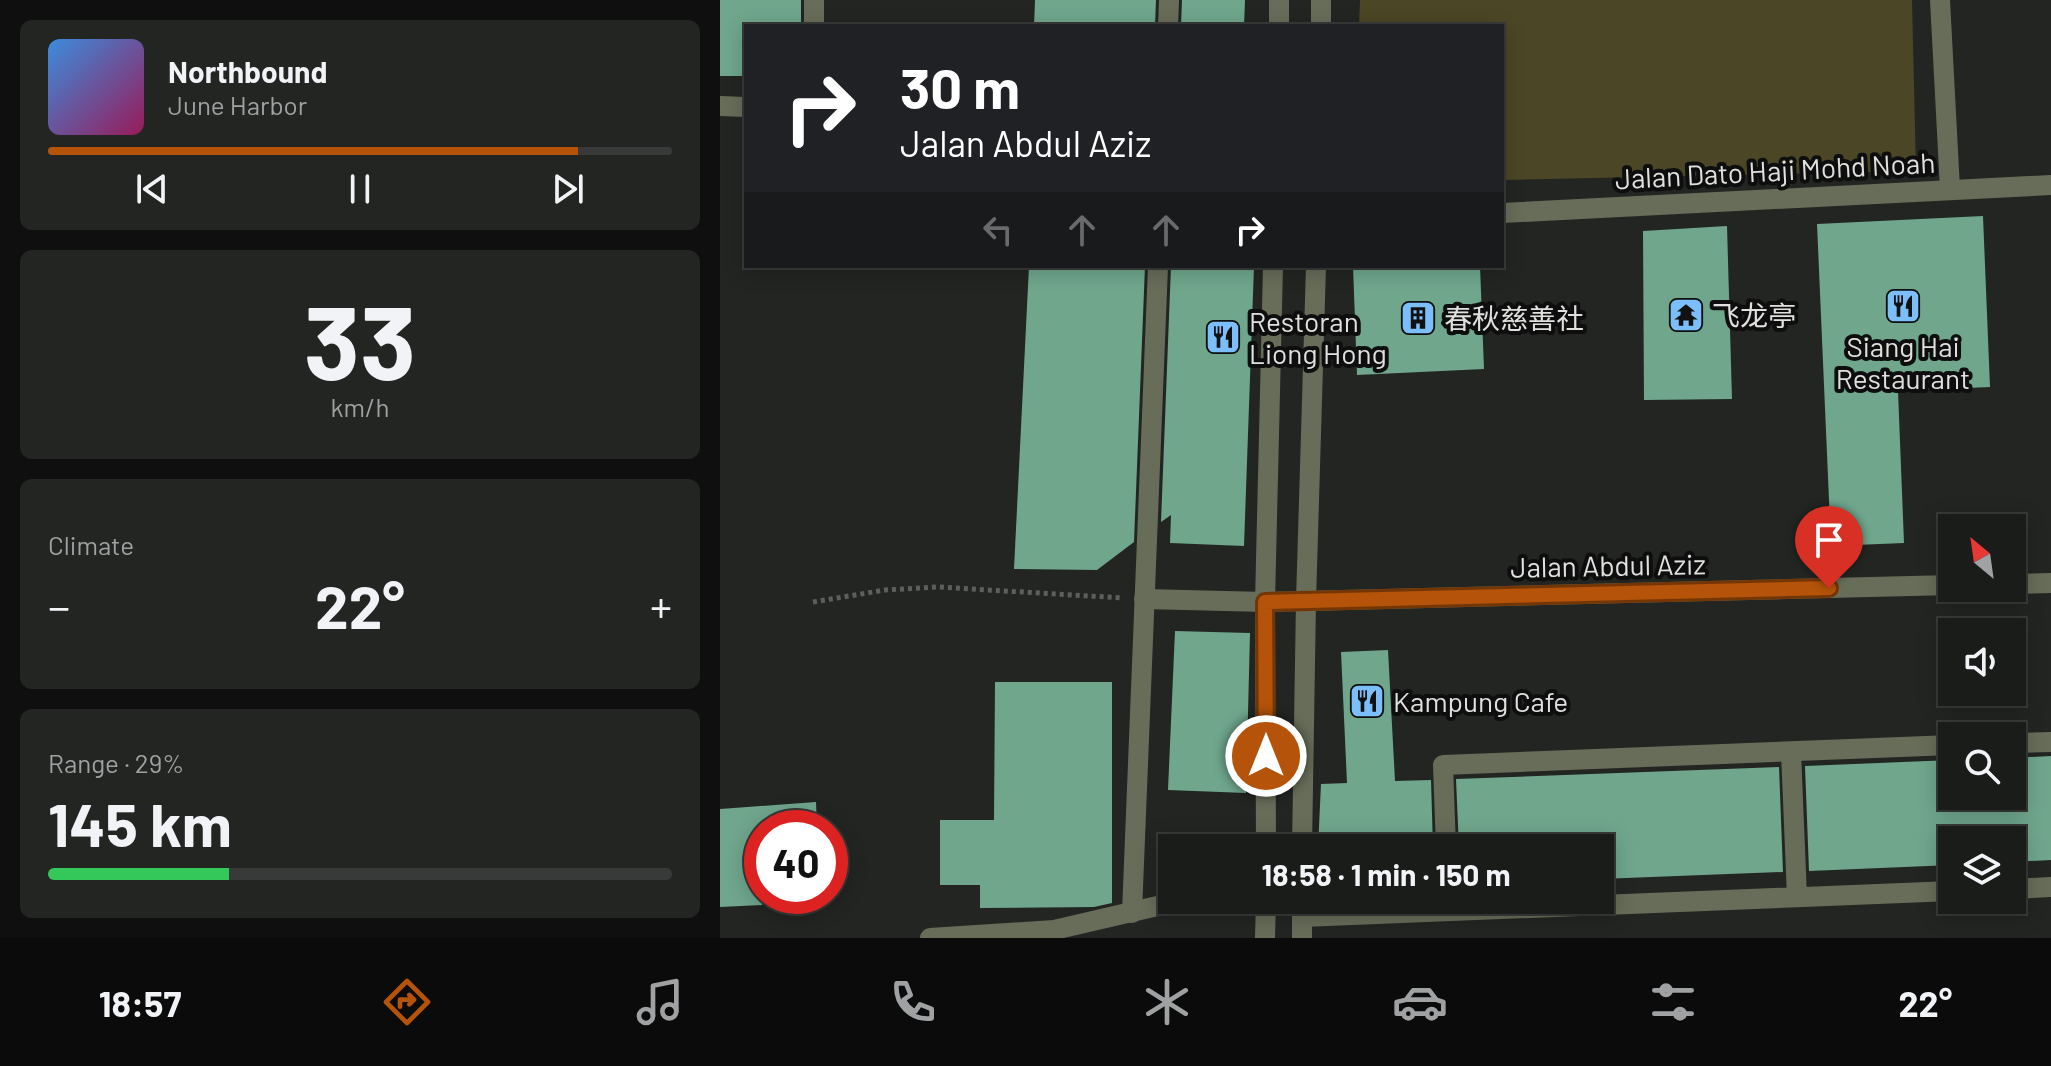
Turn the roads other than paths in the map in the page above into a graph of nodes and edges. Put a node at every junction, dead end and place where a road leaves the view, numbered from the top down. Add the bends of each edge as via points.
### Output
1 (814, 0) edge
2 (1169, 0) edge
3 (1279, 0) edge
4 (1321, 0) edge
5 (1940, 0) edge
6 (814, 24) edge
7 (1168, 24) edge
8 (1279, 24) edge
9 (1321, 24) edge
10 (720, 106) edge
11 (744, 107) edge
12 (2051, 185) edge
13 (1950, 189) junction
14 (1504, 213) edge
15 (1158, 268) edge
16 (1273, 268) edge
17 (1316, 268) edge
18 (2051, 583) edge
19 (2026, 584) edge
20 (1938, 585) edge
21 (1144, 599) junction
22 (1306, 601) junction
23 (1265, 602) junction
24 (2051, 742) edge
25 (2026, 743) edge
26 (1938, 746) edge
27 (1791, 752) junction
28 (1266, 834) edge
29 (1302, 834) edge
30 (1445, 834) edge
31 (2051, 887) edge
32 (2026, 888) edge
33 (1938, 892) edge
34 (1797, 897) junction
35 (1614, 902) edge
36 (1158, 906) edge
37 (1132, 913) junction
38 (1266, 914) edge
39 (1302, 914) edge
40 (1000, 937) edge
41 (930, 938) edge
42 (1265, 938) edge
43 (1302, 938) edge

1 - 6 street
2 - 7 street
3 - 8 street
4 - 9 street
5 - 13 street
10 - 11 street
12 - 13 street, Jalan Dato Haji Mohd Noah
13 - 14 street, Jalan Dato Haji Mohd Noah
15 - 21 street
16 - 23 street
17 - 22 street
18 - 19 street
20 - 22 street, Jalan Abdul Aziz
21 - 23 street, Jalan Abdul Aziz
21 - 37 street
22 - 23 street, Jalan Abdul Aziz
22 - 29 street
23 - 28 street
24 - 25 street
26 - 27 street
27 - 30 street via 1443,765
27 - 34 street
31 - 32 street
33 - 34 street
34 - 35 street
36 - 37 street
37 - 40 street
38 - 42 street
39 - 43 street
40 - 41 street

